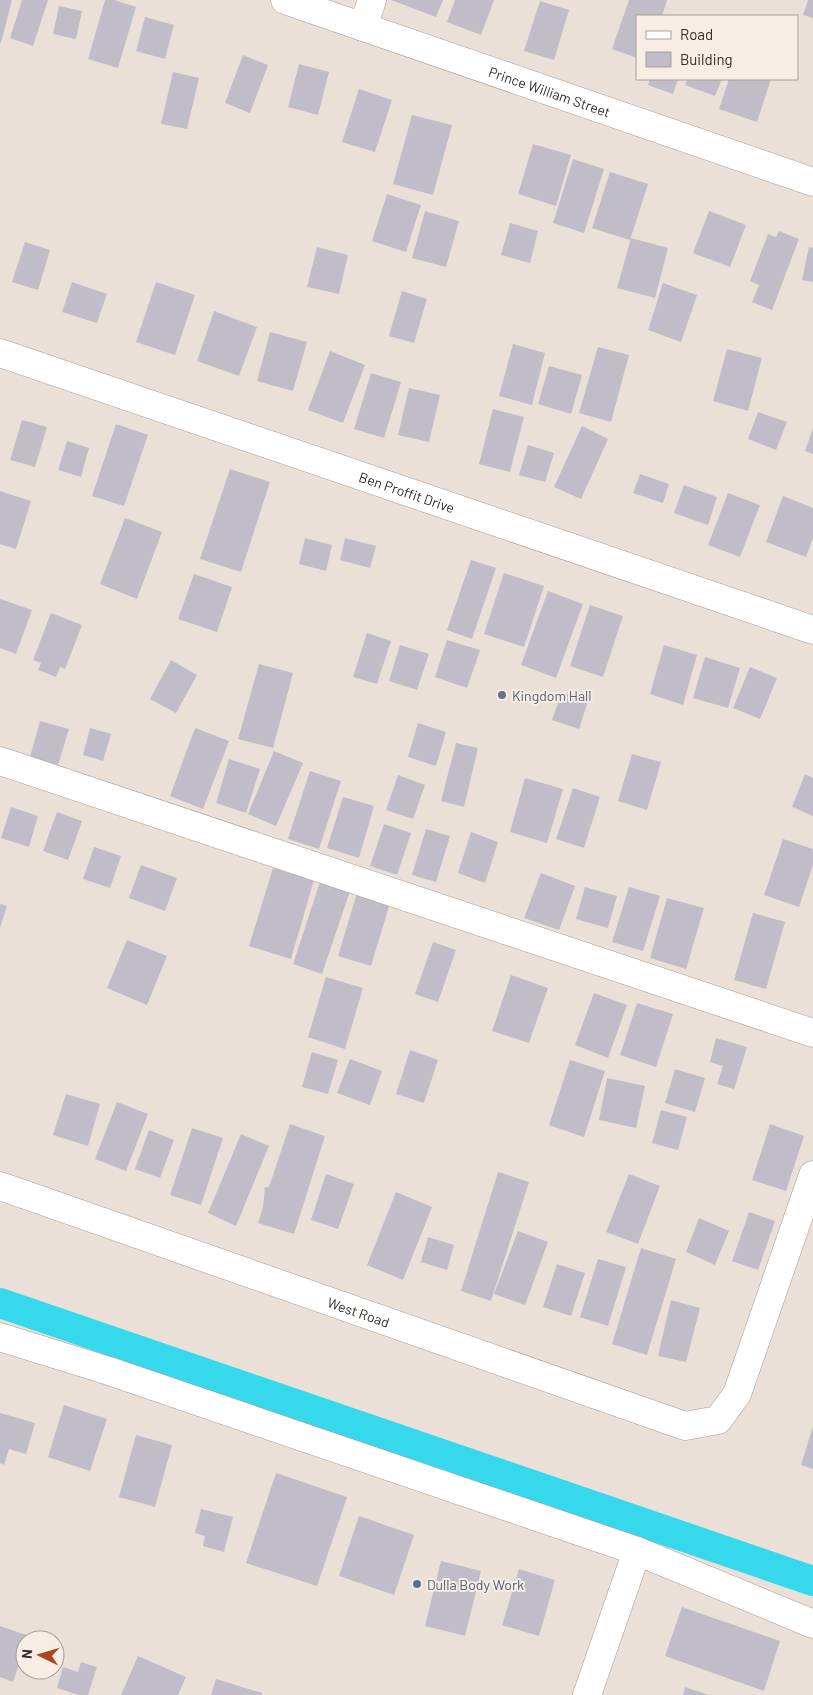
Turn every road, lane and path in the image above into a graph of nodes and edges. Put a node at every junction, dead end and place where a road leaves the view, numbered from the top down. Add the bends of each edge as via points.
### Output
1 (285, 0) edge
2 (372, 0) edge
3 (363, 27) junction
4 (813, 182) edge
5 (0, 353) edge
6 (813, 630) edge
7 (0, 761) edge
8 (813, 1033) edge
9 (813, 1175) edge
10 (0, 1186) edge
11 (0, 1337) edge
12 (637, 1552) junction
13 (813, 1624) edge
14 (587, 1695) edge

1 - 3 street, Prince William Street
2 - 3 street
3 - 4 street, Prince William Street
5 - 6 street, Ben Proffit Drive
7 - 8 street
9 - 10 street, West Road via 736,1394 718,1420 685,1426
11 - 12 street
12 - 13 street
12 - 14 street

